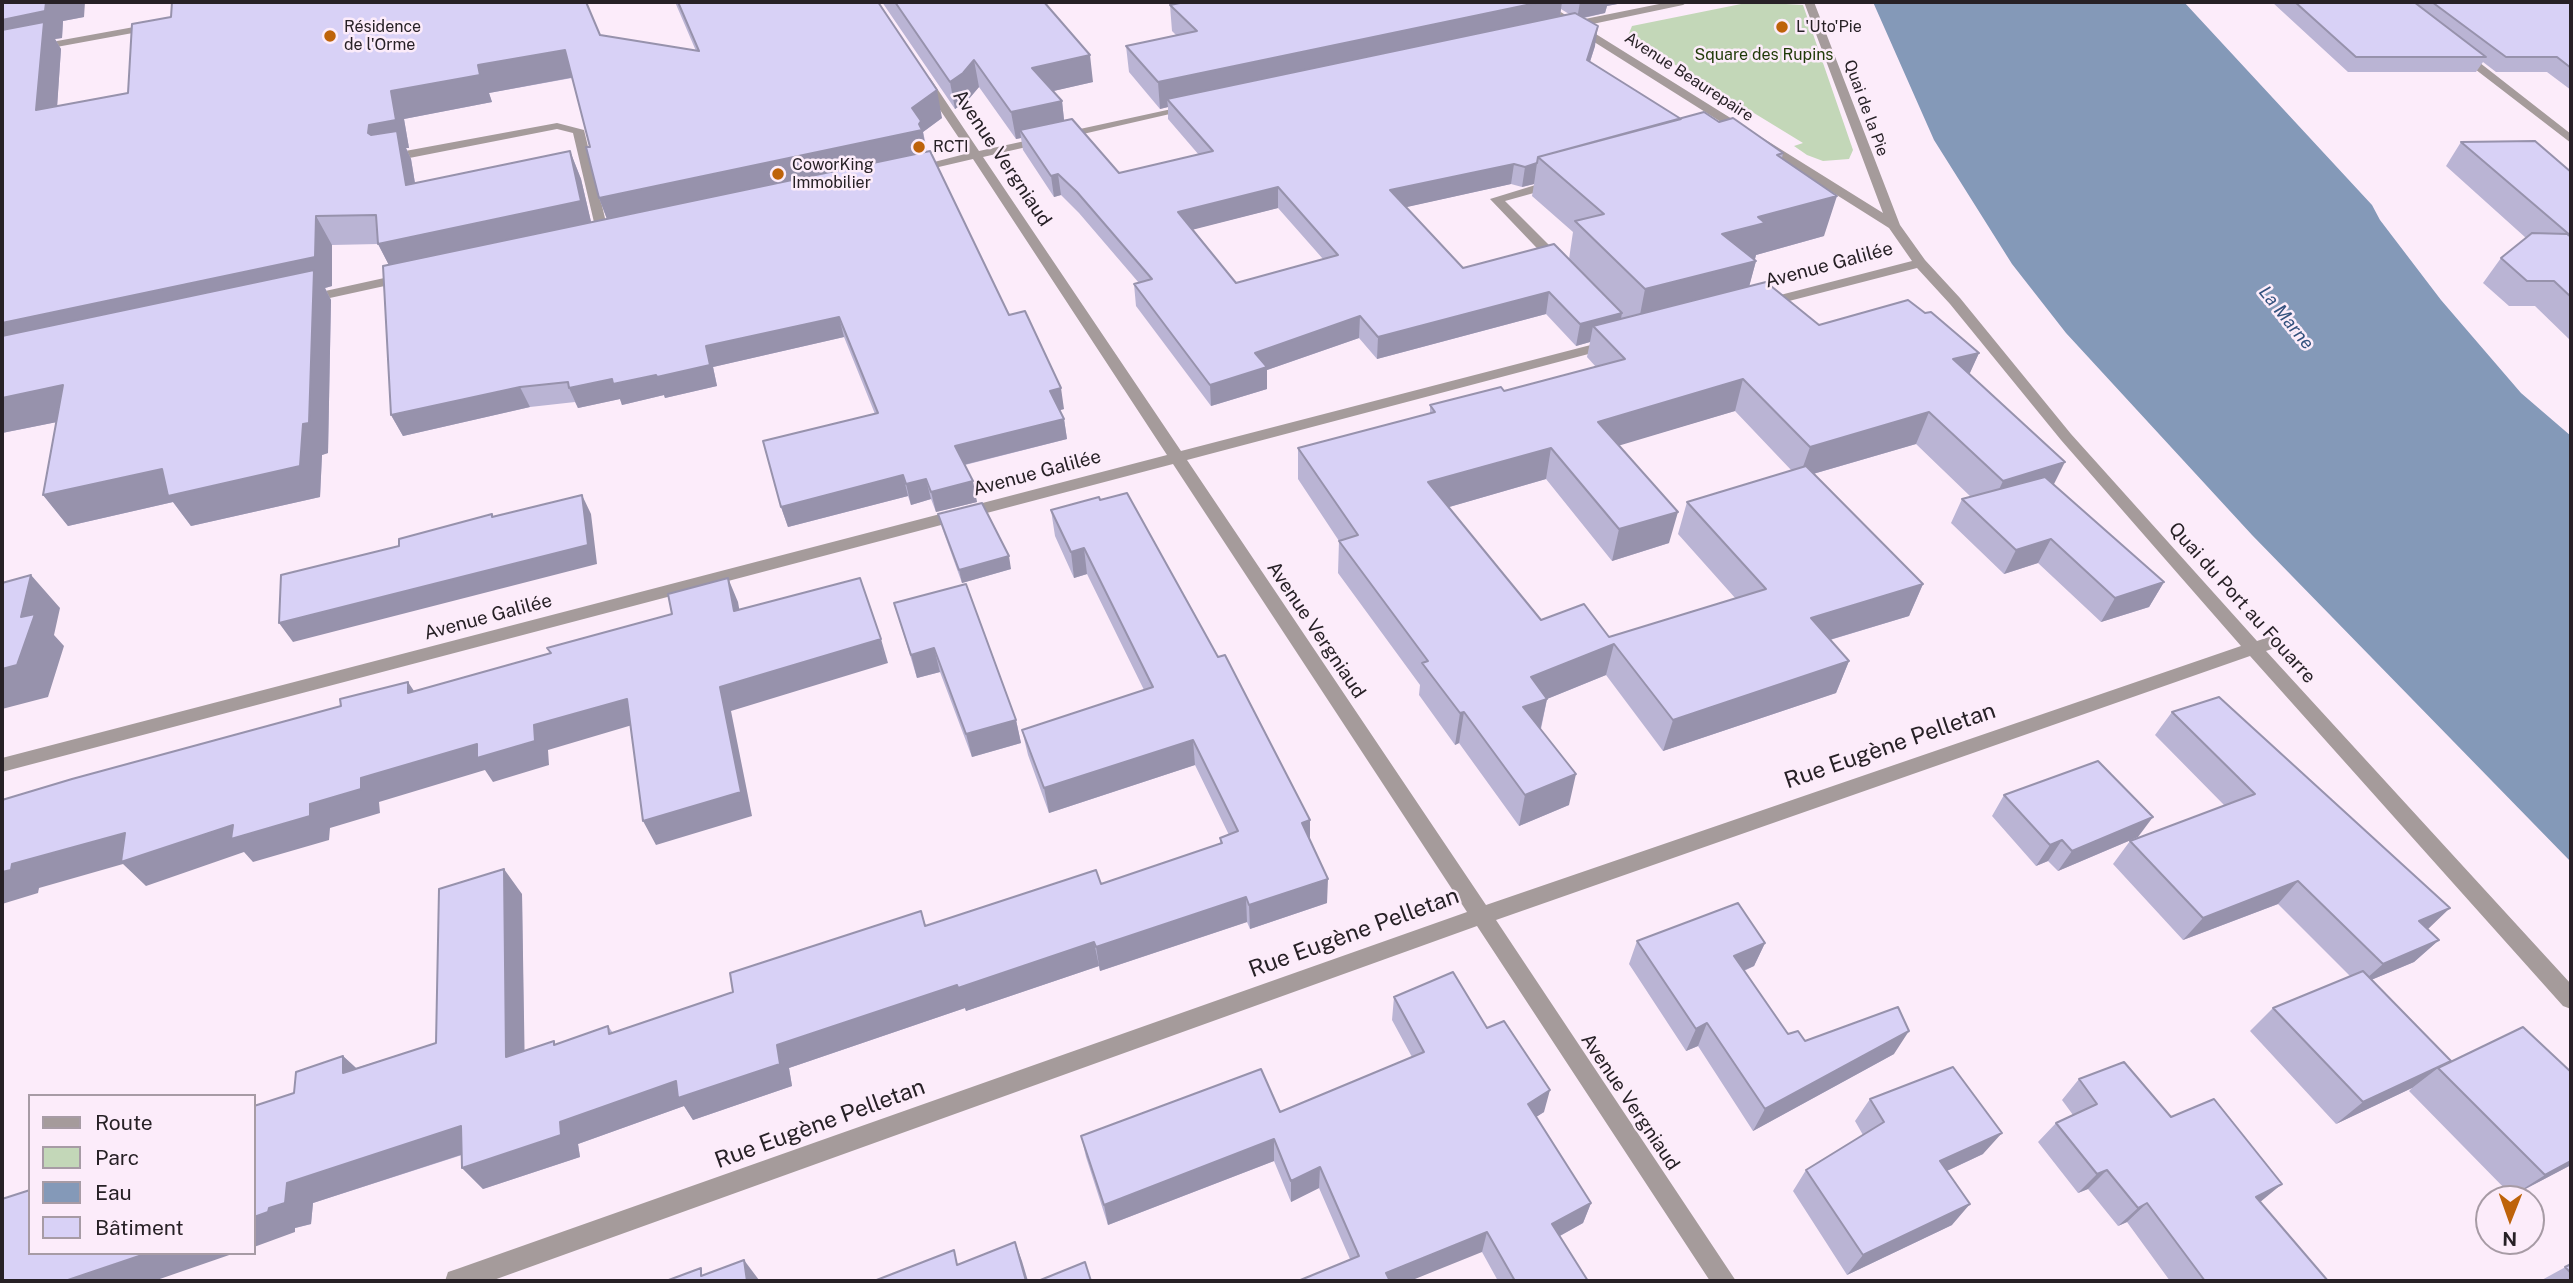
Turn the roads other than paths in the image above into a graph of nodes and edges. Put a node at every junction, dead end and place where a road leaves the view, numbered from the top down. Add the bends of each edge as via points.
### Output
1 (1538, 2) edge
2 (1683, 2) edge
3 (1809, 2) edge
4 (173, 23) edge
5 (1575, 24) junction
6 (1549, 29) edge
7 (2451, 45) edge
8 (2, 54) edge
9 (912, 60) edge
10 (1198, 106) edge
11 (1745, 131) junction
12 (1724, 137) edge
13 (2571, 140) edge
14 (976, 155) junction
15 (389, 158) edge
16 (904, 171) edge
17 (1563, 181) edge
18 (1894, 225) junction
19 (617, 232) edge
20 (603, 235) junction
21 (589, 238) edge
22 (1920, 263) junction
23 (425, 273) edge
24 (1573, 277) edge
25 (289, 303) edge
26 (1752, 307) edge
27 (1620, 341) edge
28 (1177, 458) junction
29 (2262, 645) junction
30 (2, 765) edge
31 (1481, 916) junction
32 (2571, 999) edge
33 (457, 1281) edge
34 (1724, 1281) edge

1 - 5 street, Avenue Beaurepaire
2 - 5 street
3 - 18 street, Quai de la Pie
4 - 8 street
5 - 6 street
5 - 11 street, Avenue Beaurepaire
7 - 13 street
9 - 14 street, Avenue Vergniaud
10 - 14 street
11 - 12 street
11 - 18 street, Avenue Beaurepaire
14 - 16 street
14 - 28 street, Avenue Vergniaud
15 - 20 street via 557,126 578,130
17 - 24 street via 1496,199
18 - 22 street, Quai du Port au Fouarre
19 - 20 street
20 - 21 street
22 - 26 street, Avenue Galilée
22 - 29 street, Quai du Port au Fouarre via 2066,437
23 - 25 street
27 - 28 street, Avenue Galilée
28 - 30 street, Avenue Galilée
28 - 31 street, Avenue Vergniaud
29 - 31 street, Rue Eugène Pelletan
29 - 32 street, Quai du Port au Fouarre
31 - 33 street, Rue Eugène Pelletan
31 - 34 street, Avenue Vergniaud

